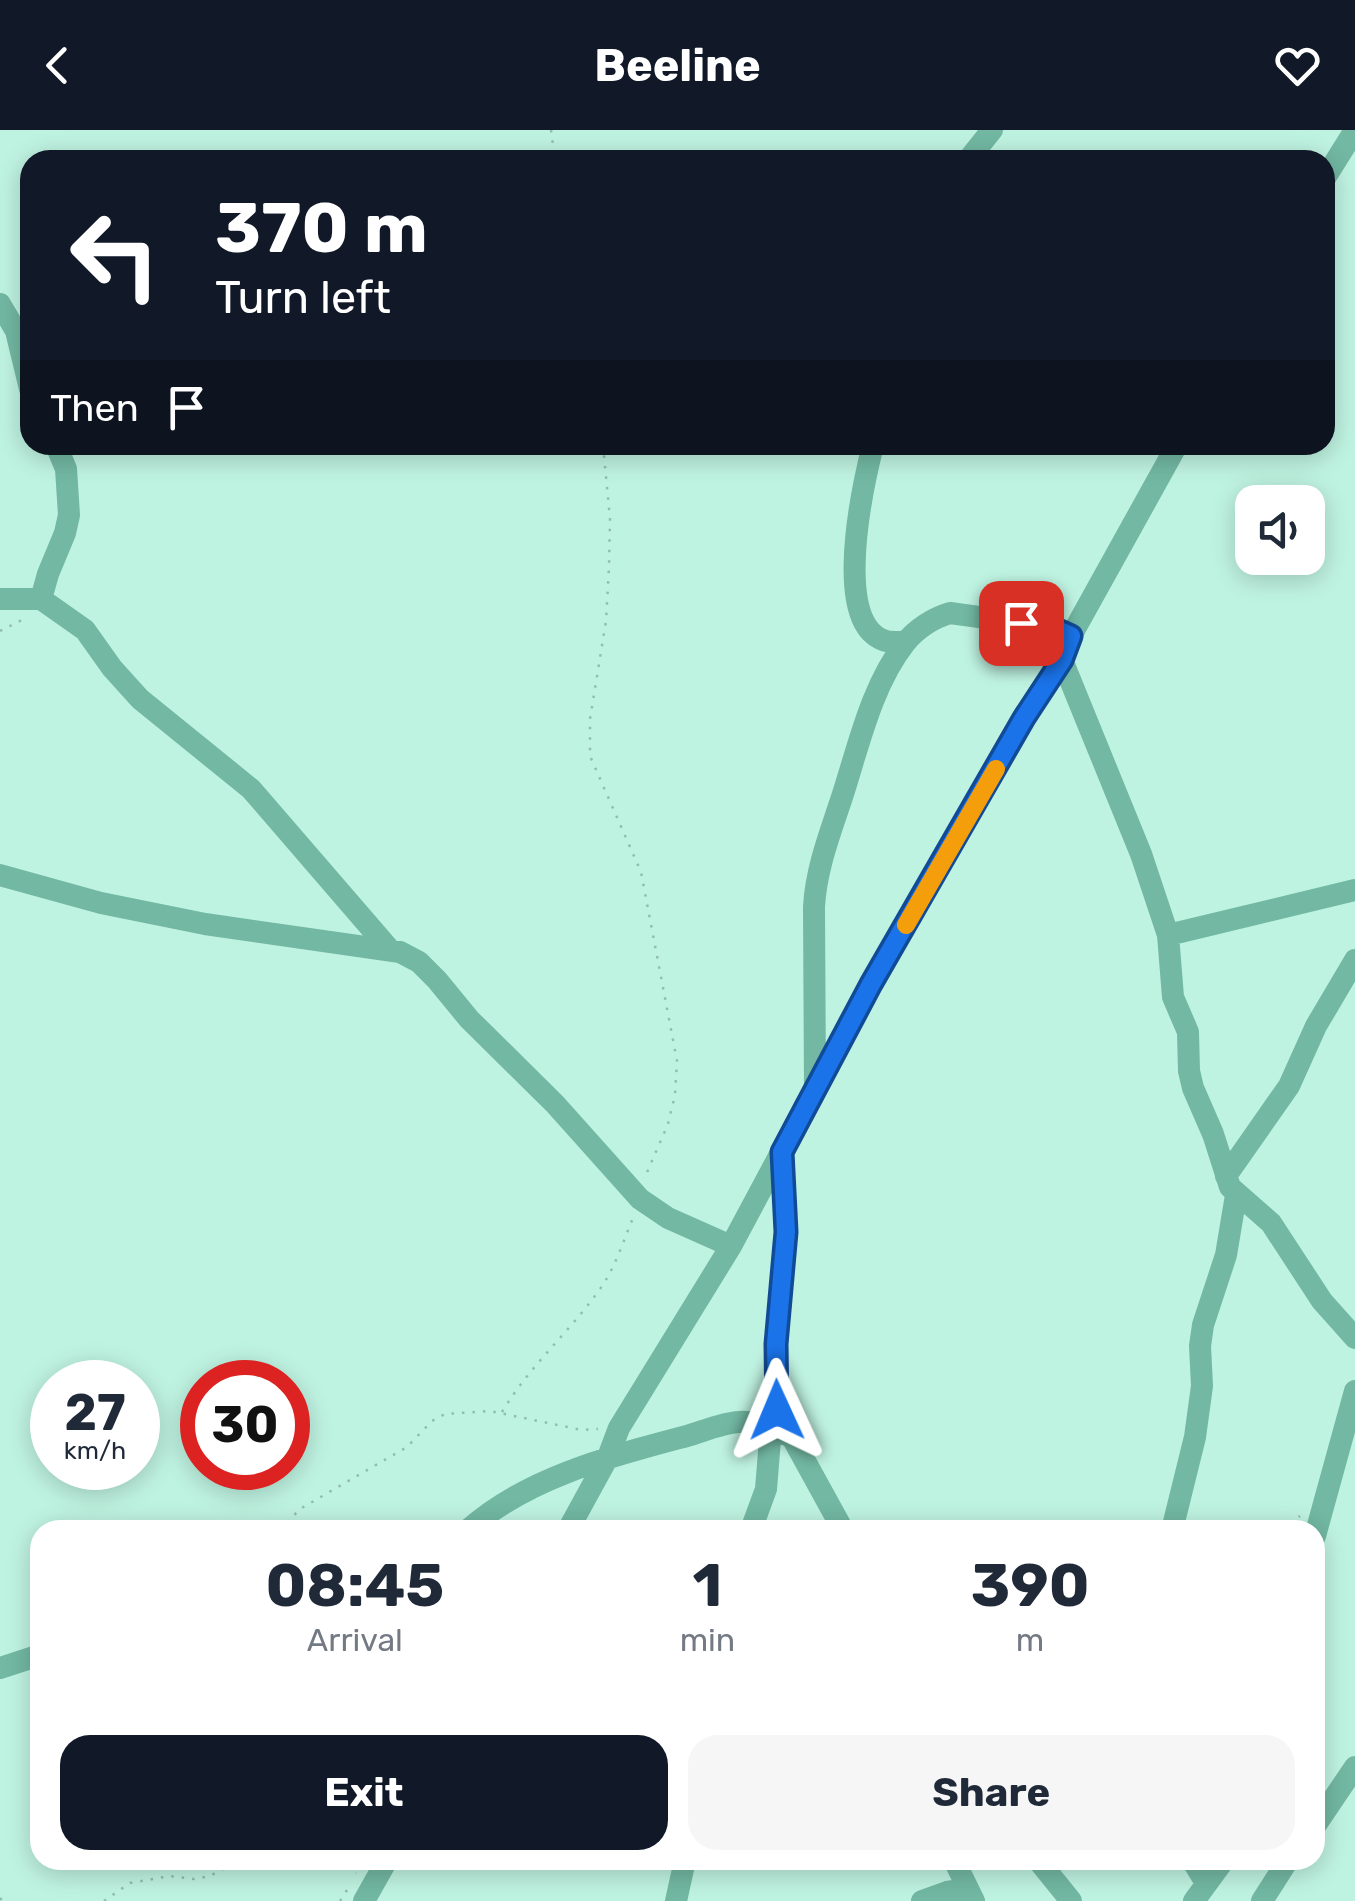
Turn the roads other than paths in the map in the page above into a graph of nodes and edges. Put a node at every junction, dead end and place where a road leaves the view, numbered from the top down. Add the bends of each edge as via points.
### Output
1 (992, 130) edge
2 (1354, 130) edge
3 (976, 150) edge
4 (1335, 161) edge
5 (0, 304) edge
6 (20, 348) edge
7 (60, 455) edge
8 (871, 455) edge
9 (1171, 455) edge
10 (0, 599) edge
11 (42, 599) junction
12 (1071, 636) junction
13 (906, 641) junction
14 (1062, 660) junction
15 (0, 875) edge
16 (1355, 890) edge
17 (1168, 935) junction
18 (390, 950) junction
19 (1355, 960) edge
20 (816, 1092) junction
21 (782, 1152) junction
22 (1231, 1186) junction
23 (731, 1246) junction
24 (1355, 1338) edge
25 (1355, 1391) edge
26 (781, 1432) junction
27 (608, 1457) junction
28 (479, 1520) edge
29 (573, 1520) edge
30 (755, 1520) edge
31 (838, 1520) edge
32 (1174, 1520) edge
33 (1319, 1520) edge
34 (30, 1658) edge
35 (0, 1668) edge
36 (1355, 1766) edge
37 (1325, 1811) edge
38 (381, 1870) edge
39 (683, 1870) edge
40 (959, 1870) edge
41 (1046, 1870) edge
42 (1216, 1870) edge
43 (1282, 1870) edge
44 (1200, 1892) edge
45 (971, 1895) edge
46 (364, 1901) edge
47 (676, 1901) edge
48 (922, 1901) edge
49 (1071, 1901) edge
50 (1262, 1901) edge

1 - 3 street
2 - 4 street
5 - 6 street
7 - 11 street via 69,515
8 - 13 street via 857,530 856,597 875,635
9 - 12 street
10 - 11 street
11 - 18 street via 94,640 140,699 251,789
12 - 13 street via 1051,627 950,613
12 - 14 street
13 - 20 street via 873,704 816,880
14 - 17 street
14 - 20 street via 871,984
15 - 18 street via 205,924
16 - 17 street
17 - 22 street via 1173,997 1190,1044 1189,1071
18 - 23 street via 419,962 640,1199
19 - 22 street
20 - 21 street
21 - 23 street
21 - 26 street via 786,1232 776,1344
22 - 24 street via 1271,1222
22 - 32 street via 1226,1256 1202,1336 1200,1408
23 - 27 street
25 - 33 street
26 - 27 street via 740,1422
26 - 30 street
26 - 31 street via 809,1463
27 - 28 street via 530,1489
27 - 29 street
34 - 35 street
36 - 37 street
38 - 46 street
39 - 47 street
40 - 45 street
41 - 49 street
42 - 44 street
43 - 50 street
45 - 48 street via 947,1892

